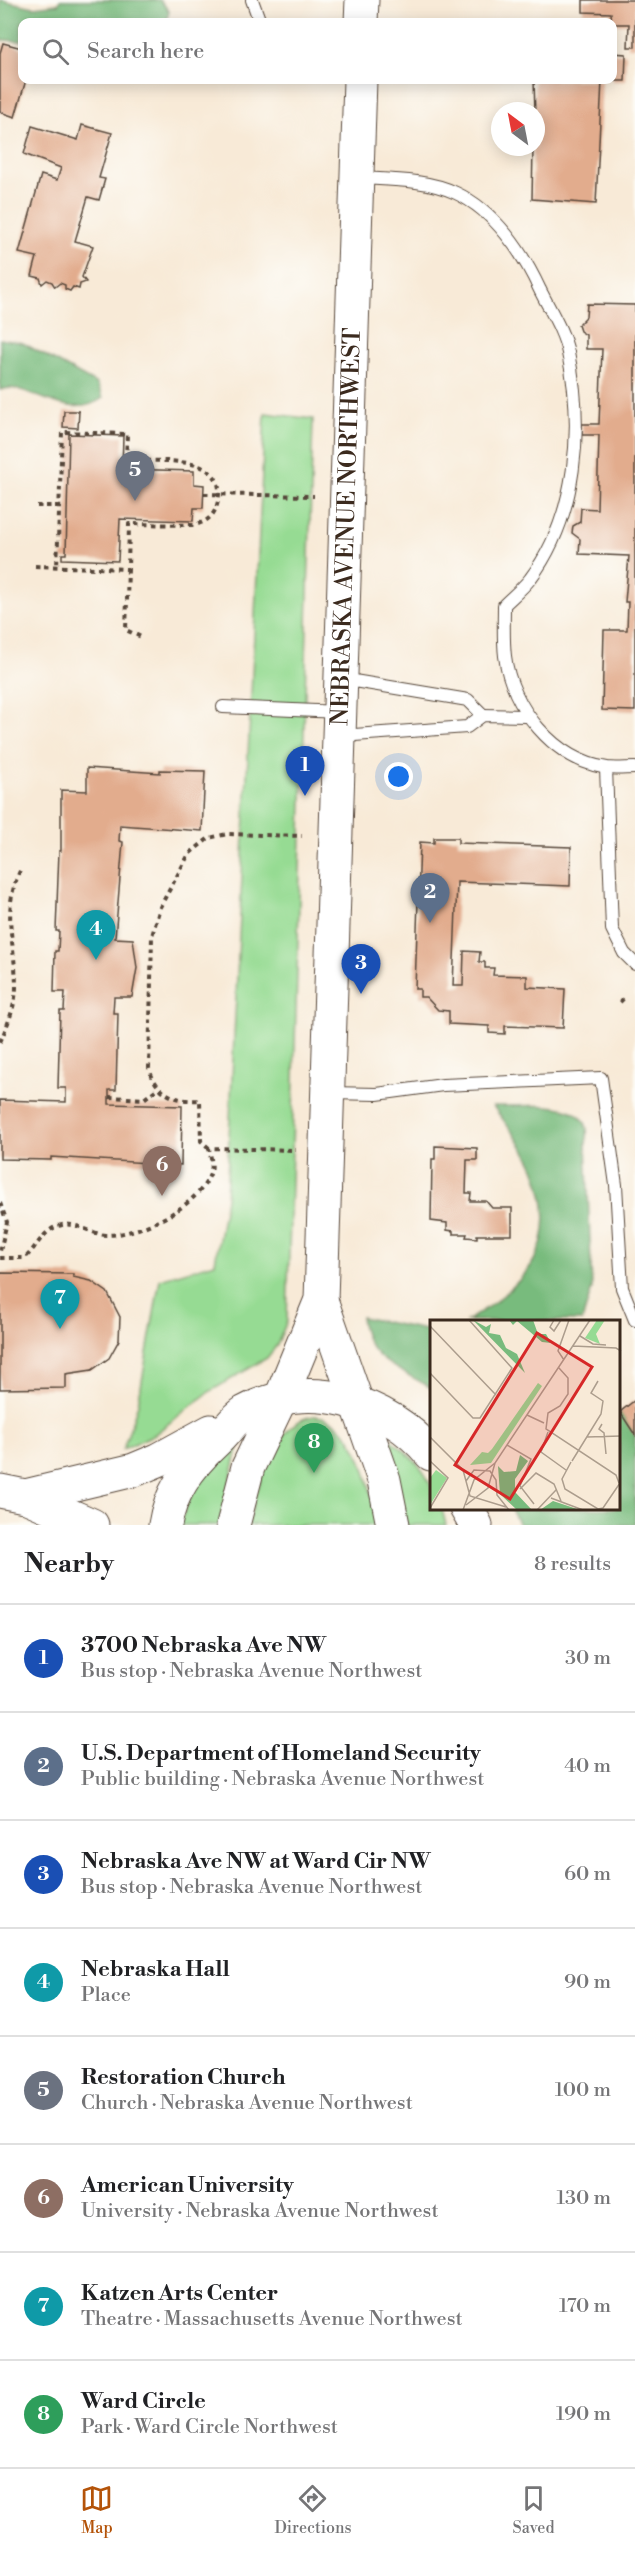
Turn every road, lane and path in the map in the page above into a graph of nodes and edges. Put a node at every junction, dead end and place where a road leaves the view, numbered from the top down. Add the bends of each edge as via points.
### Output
1 (252, 0) edge
2 (362, 0) edge
3 (259, 18) edge
4 (361, 18) edge
5 (356, 84) edge
6 (357, 178) junction
7 (204, 494) dead end
8 (220, 494) junction
9 (314, 496) dead end
10 (37, 506) dead end
11 (59, 506) junction
12 (35, 566) dead end
13 (57, 567) junction
14 (128, 569) junction
15 (141, 638) dead end
16 (341, 679) junction
17 (223, 707) dead end
18 (483, 715) junction
19 (526, 716) junction
20 (339, 724) junction
21 (606, 768) junction
22 (635, 768) edge
23 (302, 836) dead end
24 (21, 869) dead end
25 (635, 964) edge
26 (626, 996) dead end
27 (620, 1002) dead end
28 (0, 1042) edge
29 (158, 1088) junction
30 (326, 1093) junction
31 (109, 1097) dead end
32 (209, 1148) junction
33 (296, 1150) dead end
34 (0, 1203) edge
35 (0, 1251) edge
36 (0, 1258) edge
37 (321, 1300) junction
38 (635, 1320) edge
39 (280, 1400) junction
40 (355, 1403) junction
41 (244, 1413) junction
42 (430, 1453) edge
43 (12, 1493) edge
44 (457, 1510) edge
45 (467, 1510) edge
46 (92, 1525) edge
47 (165, 1525) edge
48 (233, 1525) edge
49 (393, 1525) edge
50 (460, 1525) edge
51 (476, 1525) edge

1 - 3 lane
2 - 4 main road
5 - 6 main road, NEBRASKA AVENUE NORTHWEST
6 - 16 main road, NEBRASKA AVENUE NORTHWEST
6 - 19 lane via 415,181 456,193 490,216 528,265 568,351 575,432 568,494 553,537 530,579 504,605 505,657
7 - 8 path
8 - 9 path
8 - 11 path via 211,470 195,464 126,461 127,434 62,432
8 - 14 path via 216,510 203,523 129,524
10 - 11 path
11 - 13 path
12 - 13 path
13 - 14 path
14 - 15 path via 126,630
16 - 18 lane via 468,700
16 - 20 main road, NEBRASKA AVENUE NORTHWEST
17 - 20 lane
18 - 19 lane
18 - 20 lane via 467,727
19 - 21 lane via 573,755
20 - 30 main road, NEBRASKA AVENUE NORTHWEST
21 - 22 lane
21 - 25 lane via 612,929 624,953
23 - 29 path via 227,834 208,838 189,854 174,878 152,936 148,1055
24 - 28 path via 11,885 7,906 15,1000
26 - 27 path
29 - 31 path via 144,1099
29 - 32 path via 178,1100 200,1100 201,1141
30 - 37 main road, NEBRASKA AVENUE NORTHWEST
30 - 38 lane via 377,1094 443,1085 601,1078 616,1185 622,1288
32 - 33 path
32 - 36 path via 211,1171 201,1189 162,1220 110,1235 64,1225 45,1233 25,1258
34 - 35 path via 7,1222
37 - 39 main road, NEBRASKA AVENUE NORTHWEST
37 - 40 main road, NEBRASKA AVENUE NORTHWEST
39 - 40 main road via 322,1395
39 - 41 main road
39 - 48 main road, NEBRASKA AVENUE NORTHWEST via 248,1467
40 - 42 main road via 399,1424
40 - 49 main road, NEBRASKA AVENUE NORTHWEST via 384,1480
41 - 43 main road via 148,1465 111,1477
41 - 47 main road via 187,1472 174,1495
43 - 46 main road
44 - 50 main road
45 - 51 main road

